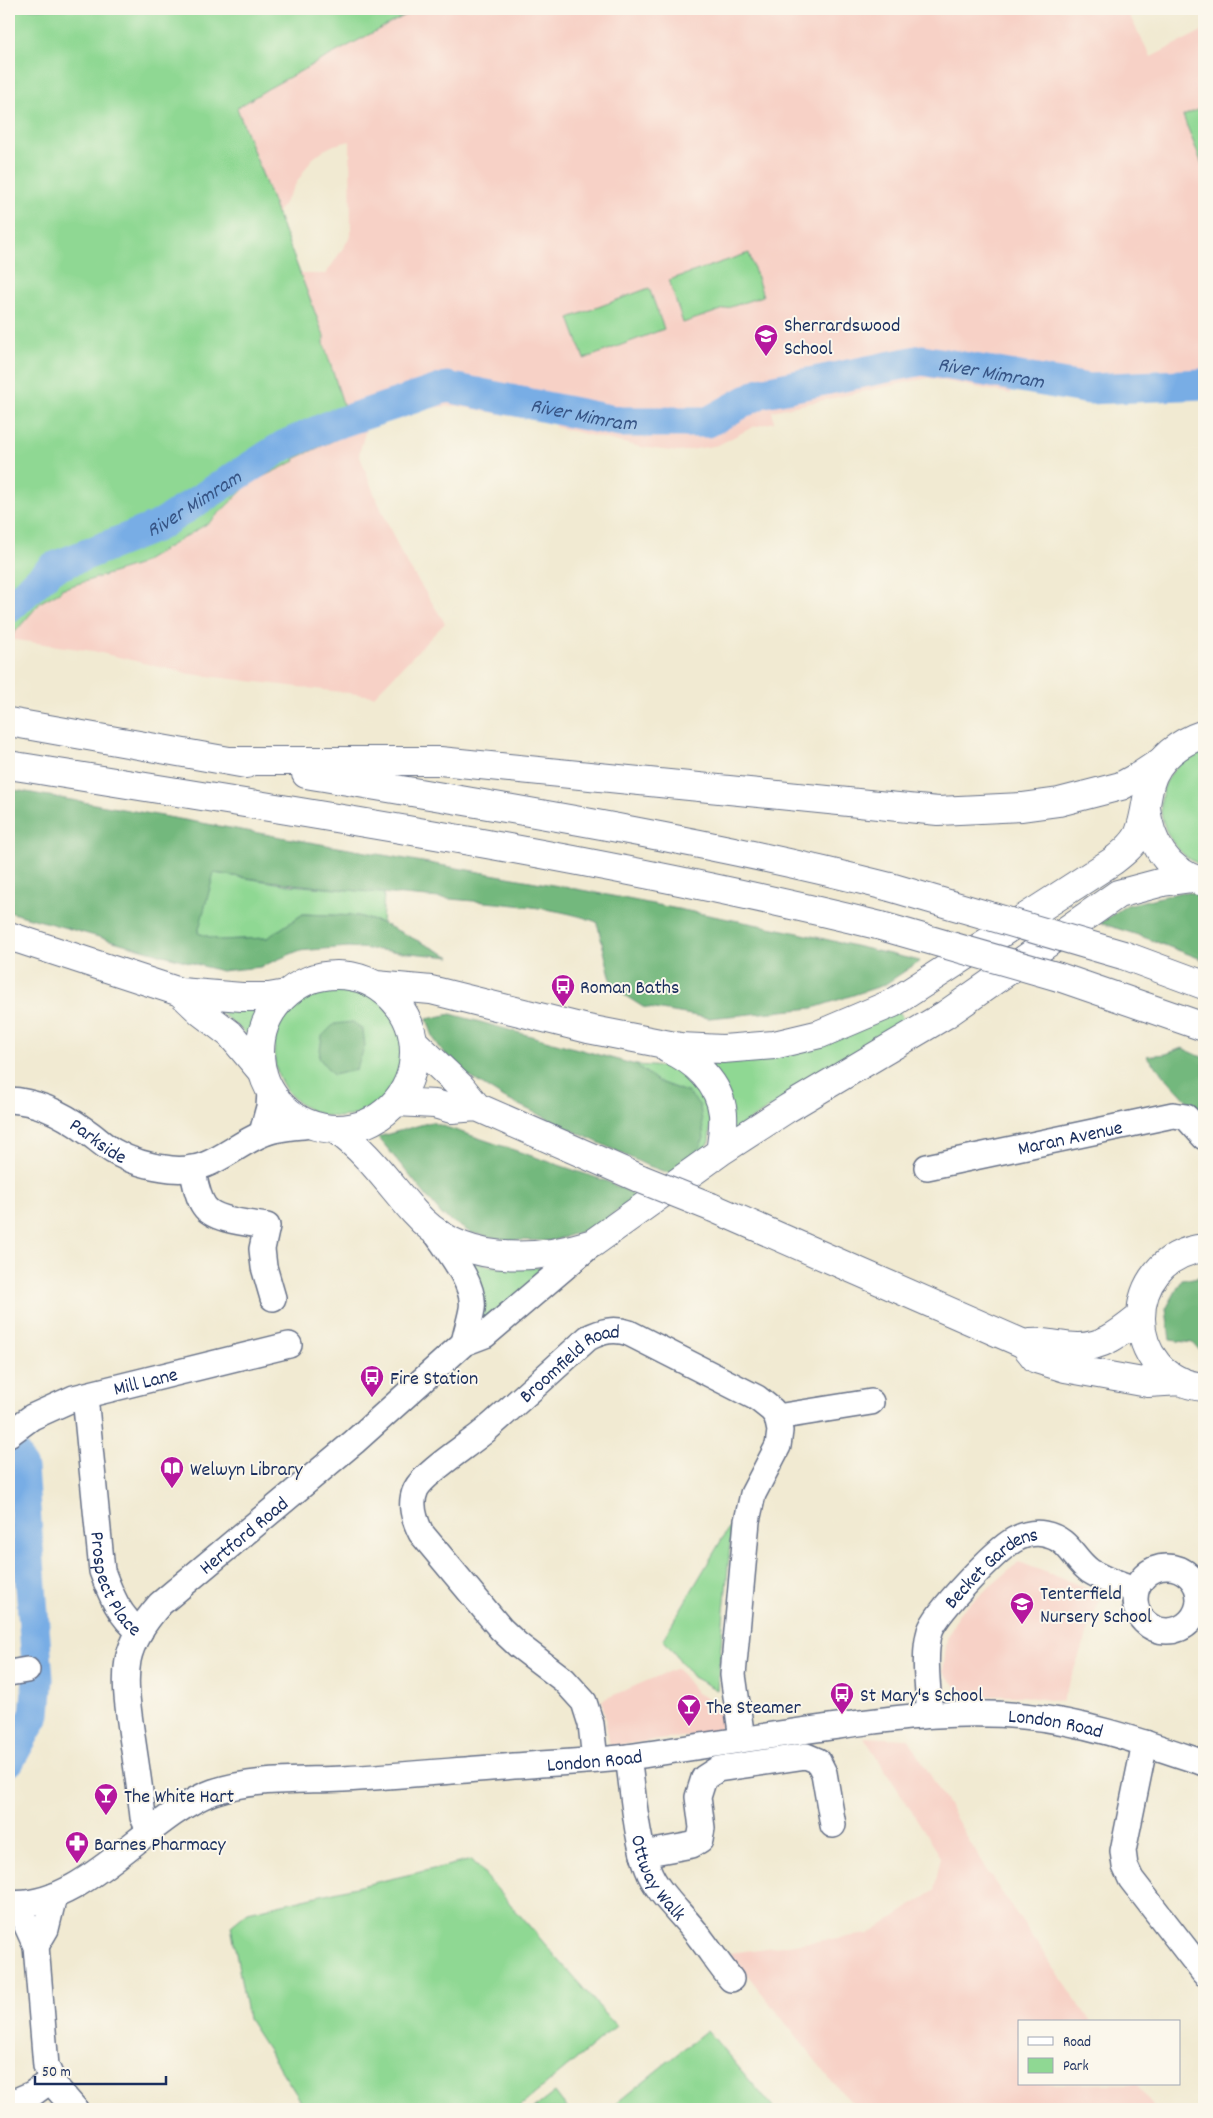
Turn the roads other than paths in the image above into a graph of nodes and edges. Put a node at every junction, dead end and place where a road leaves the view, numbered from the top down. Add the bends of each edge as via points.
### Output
1 (9, 722) edge
2 (1204, 734) edge
3 (229, 761) junction
4 (1162, 761) junction
5 (9, 765) edge
6 (1146, 806) junction
7 (1198, 880) edge
8 (9, 936) edge
9 (376, 985) junction
10 (1204, 985) edge
11 (180, 992) junction
12 (286, 994) junction
13 (1204, 1027) edge
14 (414, 1042) junction
15 (653, 1043) junction
16 (266, 1082) junction
17 (9, 1100) edge
18 (396, 1102) junction
19 (477, 1107) junction
20 (323, 1128) junction
21 (262, 1133) junction
22 (1204, 1137) edge
23 (720, 1152) junction
24 (927, 1167) dead end
25 (192, 1168) junction
26 (434, 1230) junction
27 (594, 1243) junction
28 (1200, 1244) edge
29 (273, 1298) dead end
30 (1140, 1317) junction
31 (464, 1343) junction
32 (1024, 1344) junction
33 (289, 1345) dead end
34 (1198, 1386) edge
35 (85, 1396) junction
36 (871, 1402) dead end
37 (777, 1417) junction
38 (10, 1433) edge
39 (1135, 1590) dead end
40 (140, 1632) junction
41 (930, 1715) junction
42 (742, 1739) junction
43 (1145, 1743) junction
44 (628, 1756) junction
45 (595, 1760) junction
46 (1204, 1763) edge
47 (141, 1795) junction
48 (178, 1811) junction
49 (833, 1825) dead end
50 (150, 1832) junction
51 (643, 1854) junction
52 (54, 1896) junction
53 (13, 1903) edge
54 (36, 1946) junction
55 (1204, 1973) edge
56 (731, 1979) dead end
57 (51, 2080) junction
58 (9, 2104) edge
59 (75, 2109) edge

1 - 3 main road
2 - 4 main road via 1174,748
3 - 4 main road via 440,761 938,811 1059,802 1121,786
3 - 10 main road, bridge via 703,843 890,887 1123,956
4 - 6 main road via 1150,782
5 - 13 main road, bridge via 683,881 881,926 1059,977
6 - 7 main road via 1151,833 1163,857 1176,869
6 - 15 main road via 1139,835 1113,861 893,1003 805,1038 748,1048 700,1049
7 - 23 main road via 1163,882 1118,894 945,1014
8 - 11 main road
9 - 12 main road via 362,978 330,975 299,984
9 - 14 main road via 399,1006 407,1018
9 - 15 main road via 431,990
11 - 12 main road via 242,997
11 - 16 main road via 230,1034
12 - 16 main road via 272,1010 263,1030 259,1052
14 - 18 main road via 410,1075
14 - 19 main road
15 - 23 main road via 692,1062 716,1090 723,1114
16 - 20 main road via 288,1112
16 - 21 street via 269,1107
17 - 25 street, Parkside via 56,1112 112,1150 135,1161 172,1169
18 - 19 main road via 435,1104 452,1109
18 - 20 main road via 371,1122 354,1128
19 - 32 main road, bridge
20 - 21 street, Parkside
20 - 26 main road via 351,1140
21 - 25 street, Parkside via 224,1157
22 - 24 street, Maran Avenue via 1186,1117 1173,1115
23 - 27 main road
25 - 29 street via 200,1197 208,1211 218,1217 266,1226 262,1250
26 - 27 main road via 452,1242 498,1256 546,1255
26 - 31 street via 468,1283 472,1297
27 - 31 street, Hertford Road via 484,1335
28 - 30 main road via 1180,1253 1156,1273 1147,1286
30 - 32 main road via 1111,1339 1094,1346
30 - 34 main road via 1143,1337 1151,1355 1164,1370
31 - 40 street, Hertford Road via 354,1442 160,1604
32 - 34 main road via 1036,1359 1065,1368 1148,1383
33 - 35 street, Mill Lane
35 - 38 street, Mill Lane via 63,1402 32,1417
35 - 40 street, Prospect Place via 102,1570 119,1610
36 - 37 street
37 - 42 street via 780,1431 778,1446 753,1494 747,1520 733,1676
37 - 45 street, Broomfield Road via 761,1401 629,1333 607,1331 588,1338 416,1489 412,1512 421,1533 501,1629 564,1680 584,1702 592,1724
39 - 41 street, Becket Gardens via 1108,1581 1089,1570 1069,1546 1055,1537 1042,1533 1026,1534 1014,1540 945,1606 933,1623 927,1654
40 - 47 street, Prospect Place via 132,1646 126,1677
41 - 42 street, London Road
41 - 43 street, London Road via 996,1714 1048,1719
42 - 44 street, London Road
43 - 46 street, London Road
43 - 55 street via 1123,1851 1125,1866 1131,1879
44 - 45 street, London Road
44 - 51 street, Ottway Walk
45 - 48 street, London Road via 248,1784 213,1792
47 - 48 street via 172,1803
47 - 50 street, Prospect Place via 143,1817
48 - 50 street, London Road
49 - 51 street via 824,1774 818,1761 806,1756 718,1769 704,1778 698,1797 702,1828 700,1840 692,1845
50 - 52 street, London Road via 118,1857
51 - 56 street, Ottway Walk via 656,1884
52 - 53 street, London Road
52 - 54 street via 46,1929
53 - 54 street
54 - 57 street via 44,2056
57 - 58 street via 32,2094
57 - 59 street

